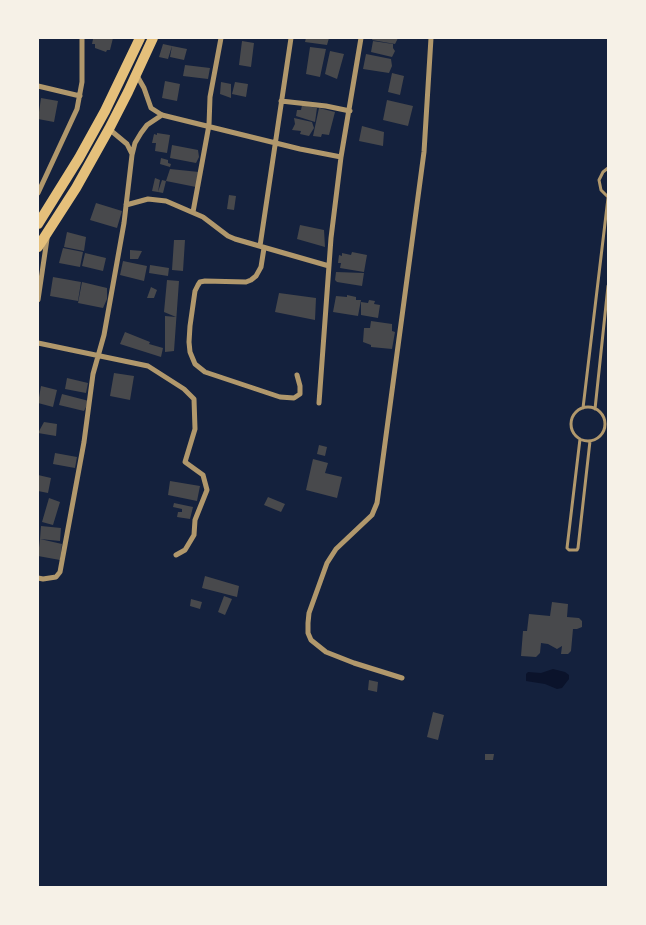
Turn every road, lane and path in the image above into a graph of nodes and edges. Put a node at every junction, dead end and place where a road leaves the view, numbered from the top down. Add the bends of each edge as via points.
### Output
1 (82, 38) edge
2 (140, 38) edge
3 (153, 38) edge
4 (221, 38) edge
5 (291, 38) edge
6 (361, 38) edge
7 (431, 38) edge
8 (136, 74) junction
9 (38, 86) edge
10 (80, 96) junction
11 (282, 101) junction
12 (350, 111) junction
13 (162, 115) junction
14 (209, 125) junction
15 (109, 129) junction
16 (276, 142) junction
17 (132, 155) junction
18 (341, 157) junction
19 (608, 168) edge
20 (38, 193) edge
21 (608, 197) edge
22 (126, 205) junction
23 (194, 212) junction
24 (38, 224) edge
25 (48, 234) junction
26 (38, 247) edge
27 (262, 247) junction
28 (329, 266) junction
29 (608, 286) edge
30 (38, 300) edge
31 (38, 343) edge
32 (97, 356) junction
33 (297, 375) dead end
34 (319, 403) dead end
35 (583, 408) junction
36 (595, 409) junction
37 (580, 439) junction
38 (590, 440) junction
39 (176, 555) dead end
40 (38, 578) edge
41 (402, 678) dead end

1 - 10 street
2 - 24 highway via 105,111
3 - 8 highway
4 - 14 street via 210,97
5 - 11 street
6 - 12 street
7 - 41 street via 424,152 377,503 372,515 336,549 327,563 308,623 311,640 326,652
8 - 13 street via 151,108
8 - 15 highway
9 - 10 street
10 - 20 street
11 - 12 street
11 - 16 street
12 - 18 street
13 - 14 street
13 - 17 street via 141,133
14 - 16 street
14 - 23 street
15 - 17 street via 127,144
15 - 25 highway
16 - 18 street
16 - 27 street
17 - 22 street
18 - 28 street
19 - 21 lane via 599,180 601,190
21 - 35 lane
22 - 23 street via 156,199
22 - 32 street via 104,334
23 - 27 street via 228,236
25 - 26 highway
25 - 30 street
27 - 28 street
27 - 33 street via 261,267 251,280 200,282 195,291 190,352 195,364 205,372 280,397 294,398 300,394
28 - 34 street
29 - 36 lane
31 - 32 street
32 - 39 street via 148,366 194,399 195,428 186,462 203,475 207,490 195,520 194,535 186,550
32 - 40 street via 60,572 56,577
35 - 36 lane
35 - 37 lane via 573,416 571,424
36 - 38 lane via 602,414 604,427 601,435
37 - 38 lane
37 - 38 lane via 569,550 578,548

